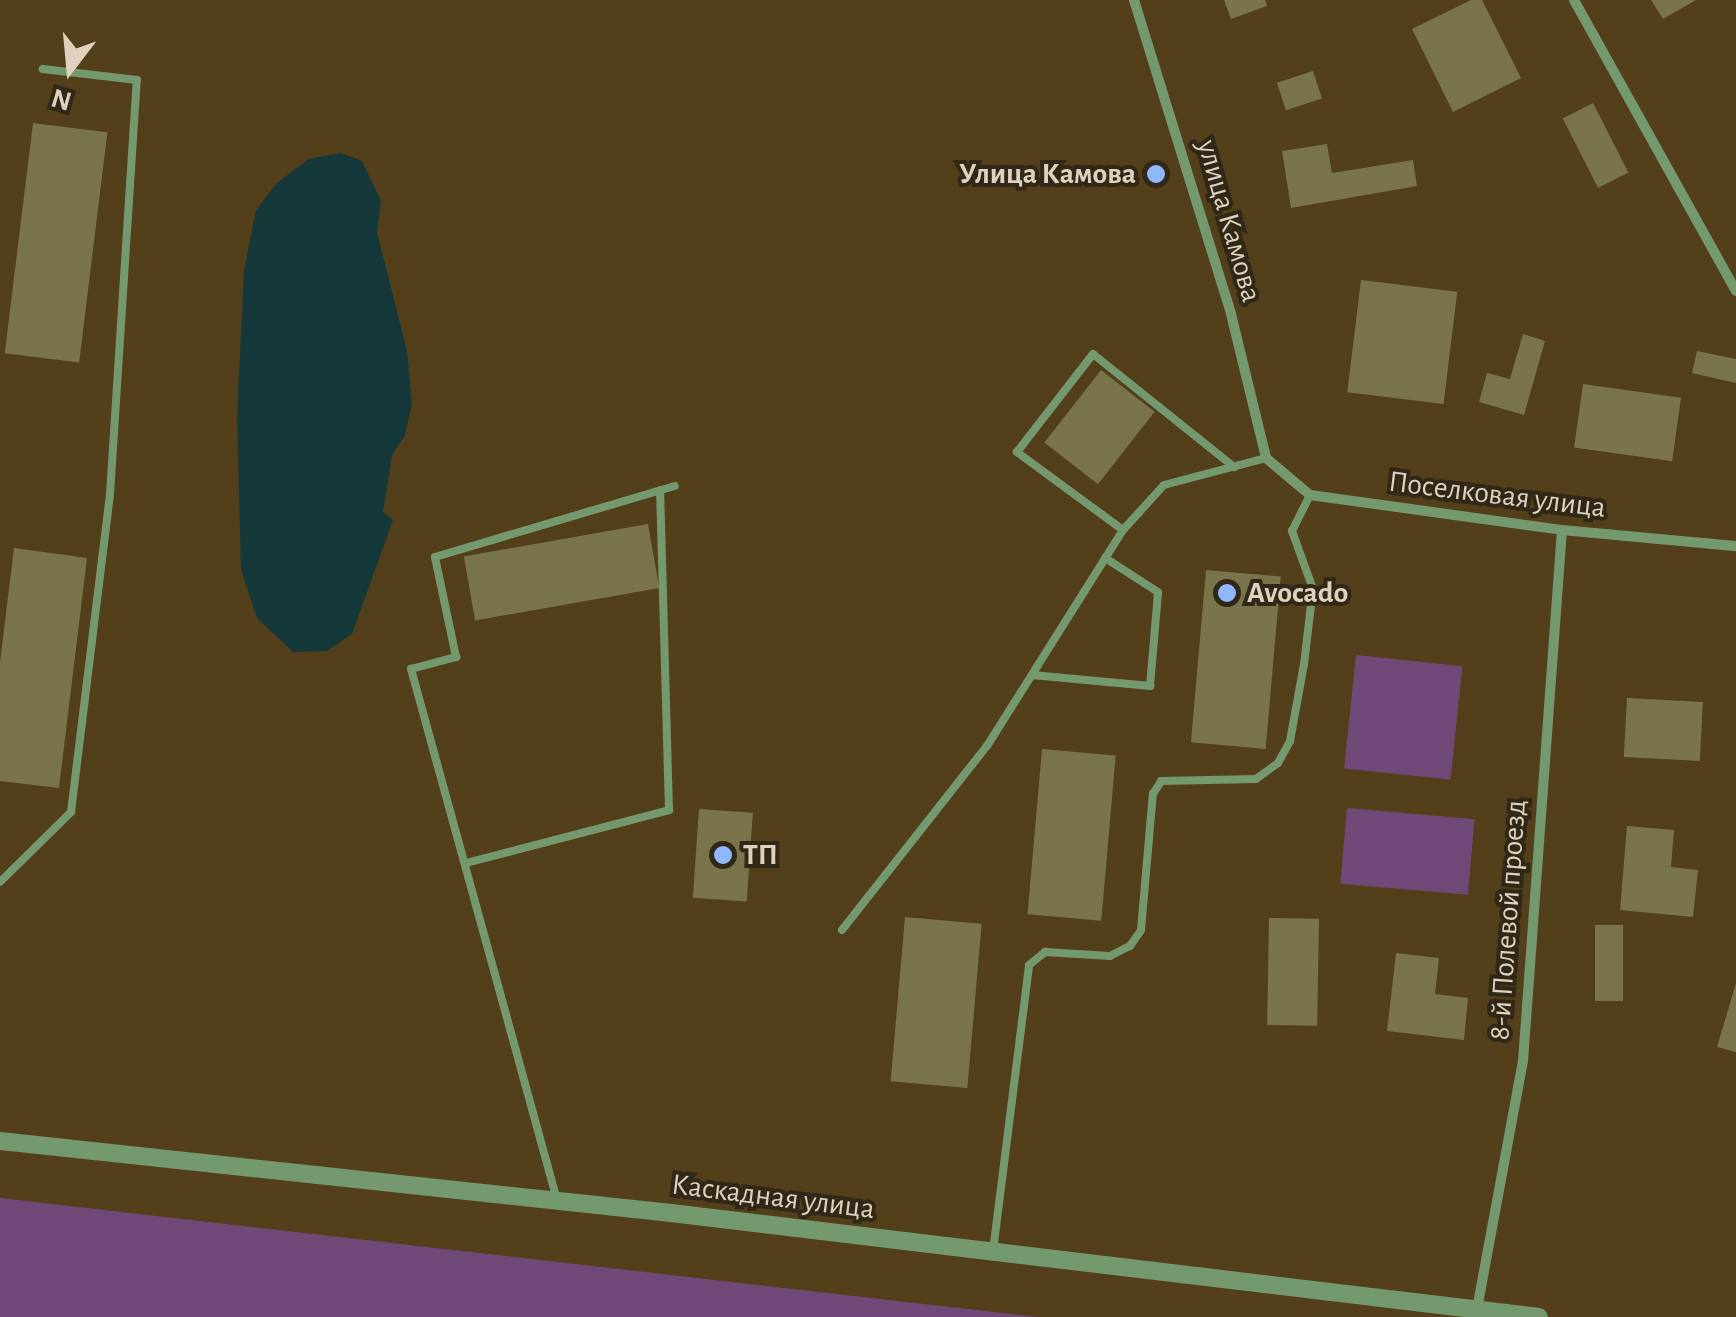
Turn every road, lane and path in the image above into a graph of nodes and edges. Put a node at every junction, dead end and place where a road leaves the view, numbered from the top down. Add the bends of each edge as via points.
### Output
1 (1134, 0) edge
2 (1574, 0) edge
3 (44, 69) dead end
4 (1736, 291) edge
5 (1266, 458) junction
6 (1234, 467) junction
7 (675, 486) dead end
8 (660, 490) junction
9 (1310, 496) junction
10 (1123, 530) junction
11 (1562, 530) junction
12 (1736, 546) edge
13 (1105, 558) junction
14 (1032, 675) junction
15 (466, 862) junction
16 (0, 882) edge
17 (842, 930) dead end
18 (0, 1141) edge
19 (557, 1200) junction
20 (993, 1251) junction
21 (1478, 1309) junction
22 (1539, 1317) edge

1 - 5 street, улица Камова via 1231,314
2 - 4 street
3 - 16 lane via 137,80 110,494 71,812
5 - 6 lane
5 - 9 street
6 - 10 lane via 1164,486
6 - 10 lane via 1093,354 1017,452
7 - 8 lane
8 - 15 lane via 669,810
8 - 15 lane via 435,556 456,657 411,668
9 - 11 street, Поселковая улица
9 - 20 lane via 1292,531 1312,589 1304,664 1290,741 1278,763 1256,779 1161,781 1154,794 1141,930 1130,946 1110,956 1045,952 1029,965
10 - 13 lane
11 - 12 street, Поселковая улица
11 - 21 street, 8-й Полевой проезд via 1522,1061
13 - 14 lane
13 - 14 lane via 1158,592 1150,686
14 - 17 lane via 961,782
15 - 19 lane
18 - 19 street, Каскадная улица
19 - 20 street, Каскадная улица
20 - 21 street, Каскадная улица
21 - 22 street, Каскадная улица

